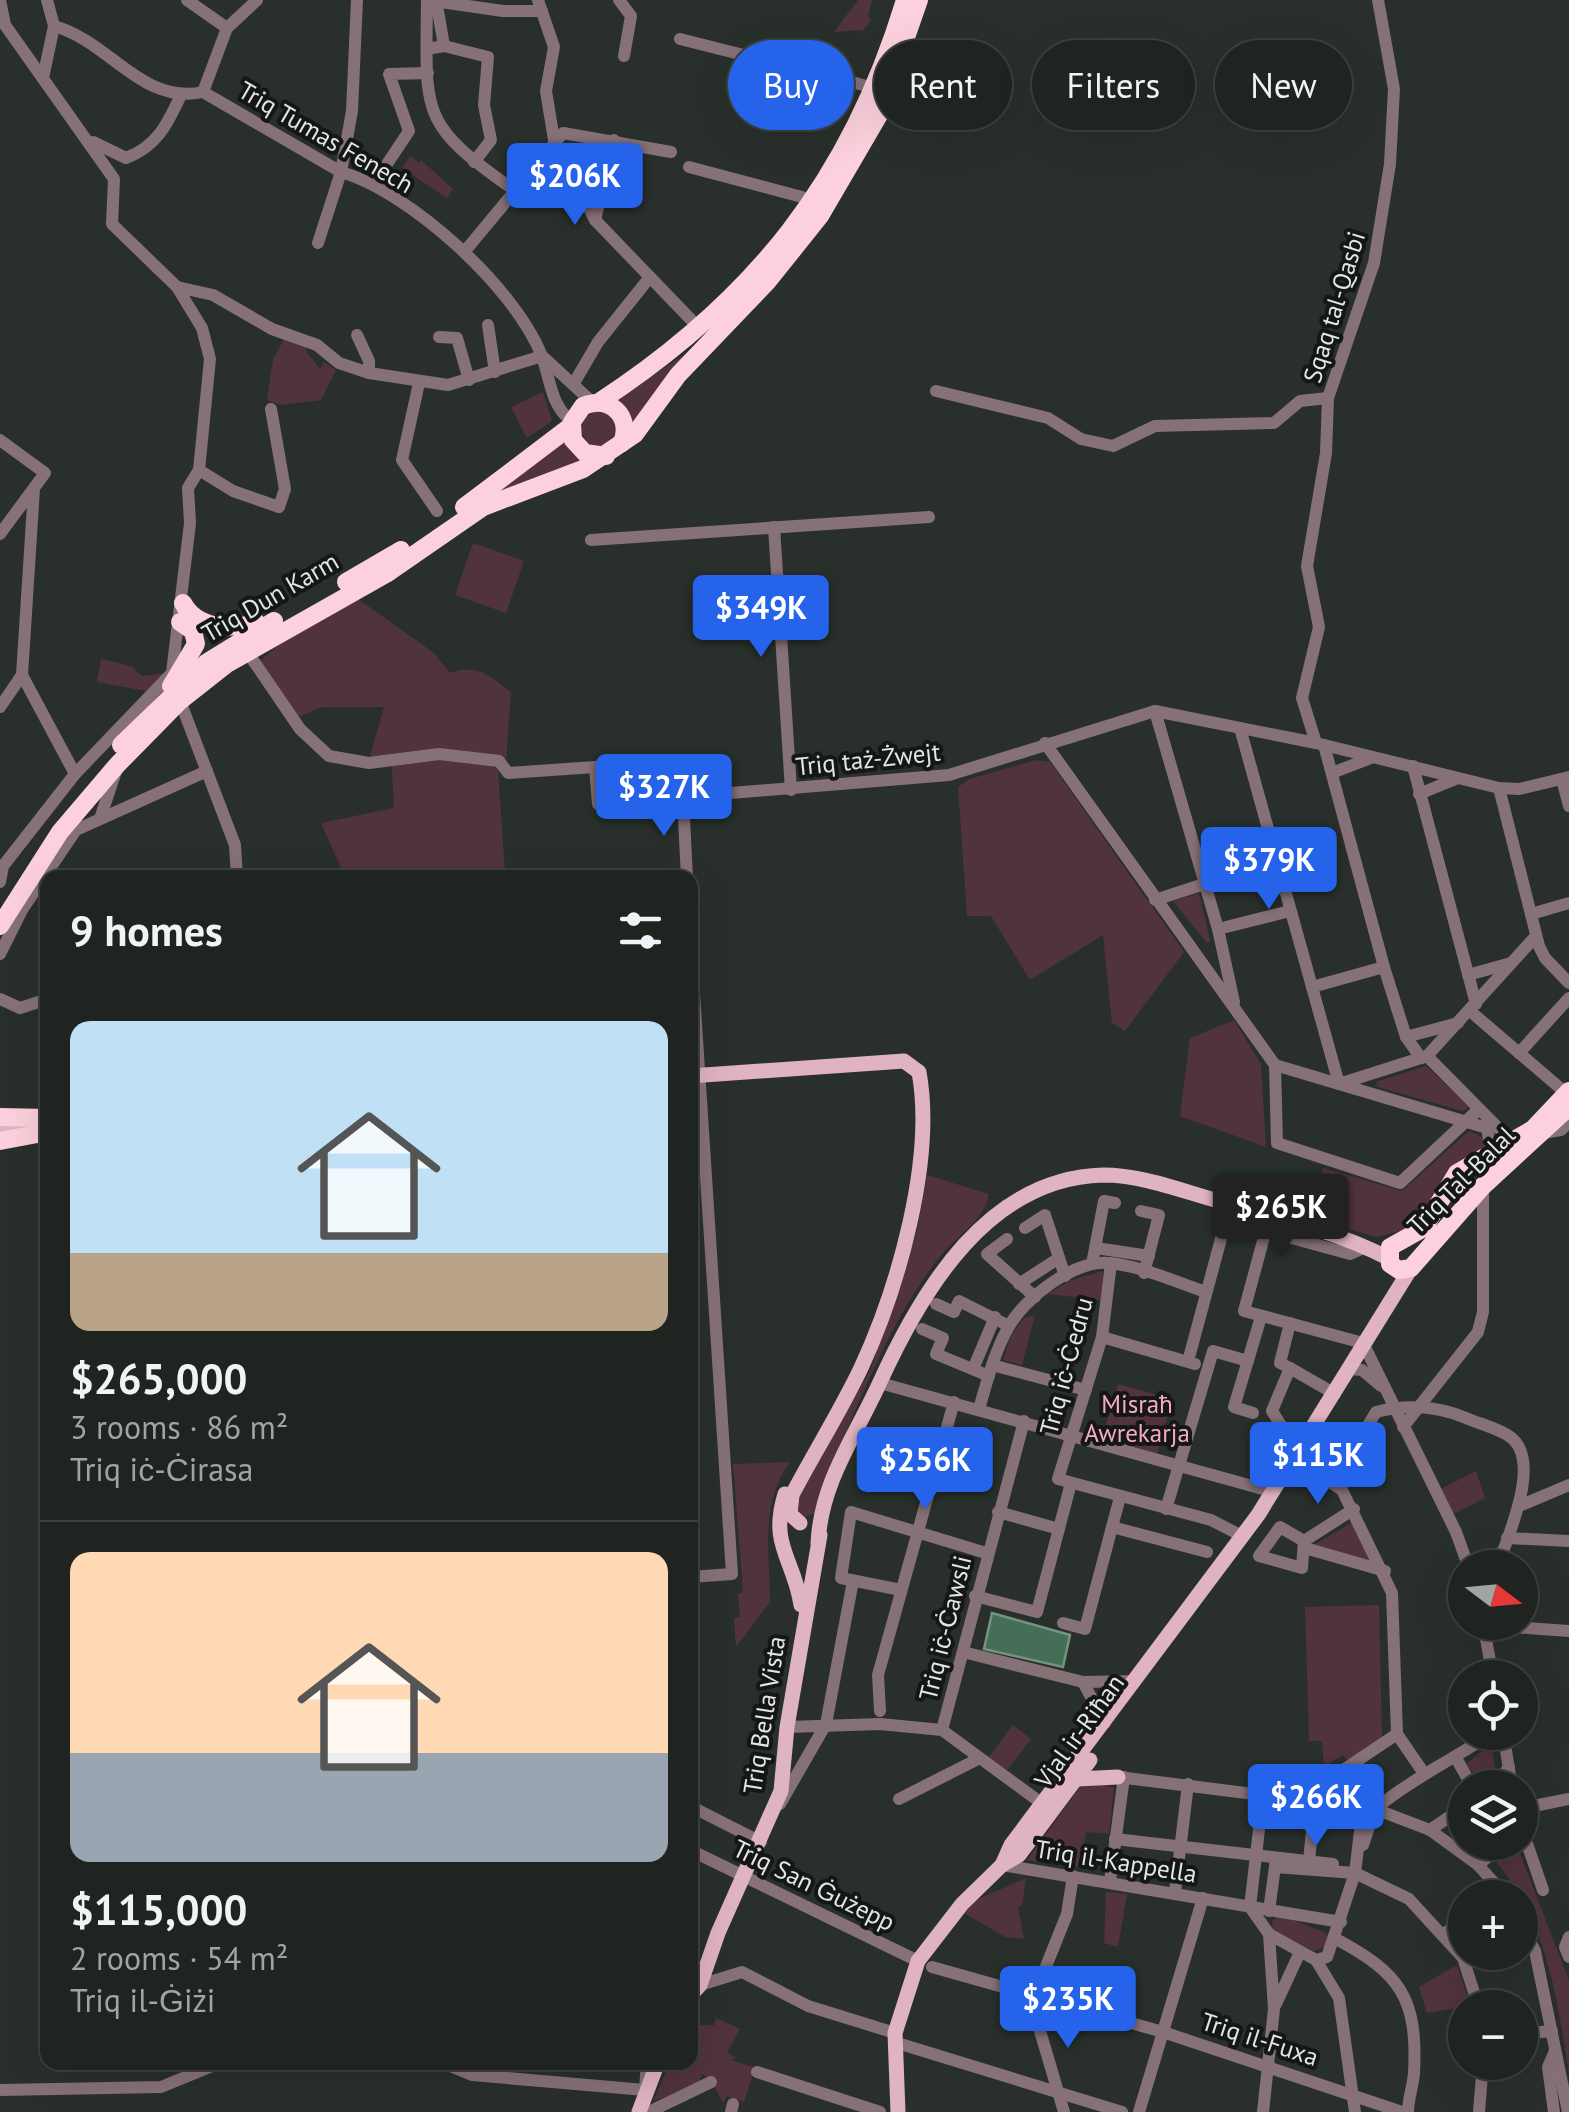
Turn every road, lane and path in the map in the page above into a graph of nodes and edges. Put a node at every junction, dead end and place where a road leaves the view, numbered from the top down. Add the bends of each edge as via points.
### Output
1 (0, 0) edge
2 (47, 0) edge
3 (188, 0) edge
4 (357, 0) edge
5 (619, 0) edge
6 (920, 0) edge
7 (1378, 0) edge
8 (248, 2) edge
9 (432, 2) edge
10 (902, 5) edge
11 (540, 6) edge
12 (54, 26) junction
13 (227, 28) junction
14 (680, 39) dead end
15 (444, 46) junction
16 (427, 49) junction
17 (624, 56) dead end
18 (428, 73) junction
19 (43, 78) junction
20 (864, 85) dead end
21 (203, 92) junction
22 (180, 97) junction
23 (554, 140) junction
24 (614, 140) junction
25 (91, 141) junction
26 (671, 152) dead end
27 (474, 162) junction
28 (689, 168) dead end
29 (341, 172) junction
30 (374, 186) junction
31 (514, 190) junction
32 (802, 197) dead end
33 (595, 220) junction
34 (318, 242) dead end
35 (465, 251) junction
36 (650, 277) junction
37 (176, 287) junction
38 (488, 325) dead end
39 (700, 329) junction
40 (356, 335) dead end
41 (439, 337) dead end
42 (542, 356) junction
43 (495, 372) junction
44 (370, 374) junction
45 (469, 380) junction
46 (419, 382) junction
47 (574, 383) junction
48 (936, 391) dead end
49 (1328, 398) junction
50 (596, 402) junction
51 (272, 409) dead end
52 (571, 424) junction
53 (0, 440) edge
54 (622, 443) junction
55 (606, 456) junction
56 (199, 470) junction
57 (34, 489) junction
58 (437, 511) dead end
59 (929, 518) dead end
60 (774, 527) junction
61 (0, 534) edge
62 (590, 540) dead end
63 (183, 602) junction
64 (278, 619) junction
65 (180, 622) junction
66 (246, 650) junction
67 (22, 675) junction
68 (172, 700) junction
69 (0, 706) edge
70 (1155, 710) junction
71 (1240, 728) junction
72 (1045, 743) junction
73 (1320, 744) junction
74 (1374, 758) junction
75 (118, 764) junction
76 (1414, 766) junction
77 (207, 771) junction
78 (1332, 773) junction
79 (75, 774) junction
80 (1458, 778) junction
81 (1565, 778) edge
82 (1498, 788) junction
83 (791, 790) junction
84 (1419, 794) junction
85 (683, 798) junction
86 (1569, 806) edge
87 (101, 816) junction
88 (1, 865) edge
89 (49, 870) edge
90 (237, 870) edge
91 (687, 870) edge
92 (0, 882) edge
93 (40, 883) edge
94 (1204, 884) junction
95 (1156, 900) junction
96 (0, 904) edge
97 (1569, 904) edge
98 (1290, 911) junction
99 (1530, 914) junction
100 (0, 926) edge
101 (1218, 929) junction
102 (1536, 936) junction
103 (0, 954) edge
104 (1513, 962) junction
105 (1384, 967) junction
106 (1468, 975) junction
107 (1569, 982) edge
108 (1312, 988) junction
109 (1569, 998) edge
110 (0, 1000) edge
111 (40, 1001) edge
112 (1235, 1008) junction
113 (1469, 1012) junction
114 (1406, 1038) junction
115 (1519, 1052) junction
116 (1424, 1058) junction
117 (1275, 1064) junction
118 (698, 1076) edge
119 (1339, 1084) junction
120 (1565, 1090) edge
121 (698, 1104) edge
122 (1479, 1110) junction
123 (0, 1117) edge
124 (40, 1120) edge
125 (1465, 1121) junction
126 (40, 1122) edge
127 (1561, 1124) edge
128 (0, 1128) edge
129 (40, 1134) edge
130 (1511, 1140) junction
131 (0, 1141) edge
132 (1491, 1151) junction
133 (1483, 1186) junction
134 (1115, 1203) dead end
135 (1141, 1212) dead end
136 (1268, 1223) junction
137 (1025, 1228) dead end
138 (1222, 1235) dead end
139 (1007, 1239) dead end
140 (1096, 1248) junction
141 (1394, 1252) junction
142 (1149, 1256) junction
143 (1059, 1258) junction
144 (1110, 1263) junction
145 (1092, 1264) junction
146 (1413, 1265) junction
147 (1144, 1273) junction
148 (1065, 1276) junction
149 (1019, 1284) junction
150 (1206, 1292) junction
151 (1035, 1297) junction
152 (936, 1304) dead end
153 (1385, 1311) junction
154 (1262, 1316) junction
155 (995, 1318) junction
156 (1290, 1323) junction
157 (1009, 1326) junction
158 (922, 1330) dead end
159 (1102, 1336) junction
160 (1364, 1343) junction
161 (1248, 1361) junction
162 (1290, 1368) junction
163 (974, 1369) junction
164 (1350, 1369) junction
165 (990, 1370) junction
166 (880, 1383) junction
167 (1086, 1390) junction
168 (1386, 1391) junction
169 (1335, 1394) junction
170 (954, 1402) junction
171 (1393, 1408) junction
172 (1418, 1408) junction
173 (979, 1409) junction
174 (1253, 1413) dead end
175 (1024, 1421) junction
176 (1403, 1427) junction
177 (1072, 1435) junction
178 (942, 1444) junction
179 (849, 1445) junction
180 (815, 1451) junction
181 (1180, 1464) junction
182 (1308, 1468) dead end
183 (1065, 1481) junction
184 (1569, 1486) edge
185 (930, 1490) junction
186 (1342, 1490) junction
187 (1270, 1491) junction
188 (1120, 1496) junction
189 (1519, 1506) junction
190 (1166, 1509) junction
191 (1354, 1510) junction
192 (998, 1512) junction
193 (808, 1521) junction
194 (1112, 1527) junction
195 (1059, 1529) junction
196 (917, 1532) junction
197 (1242, 1536) junction
198 (1569, 1541) edge
199 (1504, 1545) junction
200 (780, 1547) junction
201 (816, 1549) junction
202 (1462, 1550) edge
203 (1496, 1550) edge
204 (1502, 1550) edge
205 (1206, 1552) dead end
206 (986, 1554) junction
207 (1385, 1571) junction
208 (698, 1576) edge
209 (847, 1579) junction
210 (901, 1590) junction
211 (975, 1596) junction
212 (1185, 1616) junction
213 (804, 1619) junction
214 (1063, 1623) dead end
215 (1538, 1628) edge
216 (1569, 1631) edge
217 (964, 1652) junction
218 (1135, 1681) junction
219 (1082, 1682) junction
220 (880, 1711) dead end
221 (1105, 1723) junction
222 (826, 1724) junction
223 (787, 1727) junction
224 (942, 1730) junction
225 (1397, 1734) junction
226 (1468, 1750) edge
227 (1507, 1750) edge
228 (1094, 1754) junction
229 (978, 1758) junction
230 (1456, 1758) junction
231 (1509, 1767) junction
232 (1463, 1770) edge
233 (1507, 1770) edge
234 (1509, 1770) edge
235 (1423, 1772) junction
236 (1338, 1776) junction
237 (1121, 1777) junction
238 (1077, 1778) junction
239 (1188, 1784) junction
240 (1263, 1795) junction
241 (1300, 1798) junction
242 (1569, 1799) edge
243 (899, 1800) dead end
244 (1315, 1800) junction
245 (1538, 1803) edge
246 (1044, 1805) junction
247 (1365, 1807) junction
248 (698, 1810) edge
249 (772, 1818) junction
250 (1448, 1818) edge
251 (1430, 1830) junction
252 (1116, 1839) junction
253 (761, 1842) junction
254 (1181, 1847) junction
255 (698, 1854) edge
256 (1256, 1855) junction
257 (1484, 1860) edge
258 (1533, 1860) edge
259 (1310, 1861) junction
260 (1275, 1862) junction
261 (1002, 1865) junction
262 (1478, 1865) junction
263 (1355, 1870) junction
264 (744, 1876) junction
265 (1073, 1876) junction
266 (1490, 1880) edge
267 (1110, 1881) junction
268 (1543, 1890) dead end
269 (1176, 1892) junction
270 (1203, 1898) junction
271 (1250, 1908) junction
272 (1269, 1911) junction
273 (1341, 1922) junction
274 (1448, 1931) edge
275 (1269, 1934) junction
276 (1444, 1934) junction
277 (1336, 1940) junction
278 (1300, 1952) junction
279 (1316, 1960) junction
280 (925, 1964) junction
281 (1538, 1964) edge
282 (698, 1984) edge
283 (698, 1990) edge
284 (1473, 1990) edge
285 (1035, 1994) junction
286 (1274, 2009) junction
287 (1552, 2031) junction
288 (1164, 2032) junction
289 (1538, 2032) edge
290 (894, 2037) junction
291 (1556, 2050) junction
292 (1269, 2066) junction
293 (202, 2070) edge
294 (490, 2070) edge
295 (646, 2070) edge
296 (654, 2070) edge
297 (758, 2072) dead end
298 (1482, 2080) edge
299 (711, 2082) dead end
300 (0, 2090) edge
301 (645, 2090) junction
302 (1059, 2091) junction
303 (1353, 2092) junction
304 (896, 2109) edge
305 (1404, 2111) edge
306 (638, 2112) edge
307 (650, 2112) edge
308 (879, 2112) edge
309 (1064, 2112) edge
310 (1122, 2112) edge
311 (1139, 2112) edge
312 (1263, 2112) edge
313 (1355, 2112) edge
314 (1479, 2112) edge
315 (1554, 2112) edge
316 (1568, 2112) edge

1 - 19 street via 5,25
2 - 12 street
3 - 13 street
4 - 29 street via 352,111
5 - 17 street via 632,16
6 - 54 highway, Triq Dun Karm via 879,115 820,216
7 - 49 street, Sqaq tal-Qasbi via 1394,89 1383,225
8 - 13 street
9 - 11 street
9 - 15 street
9 - 16 street
10 - 39 highway, Triq Dun Karm via 882,77 839,159 758,271
11 - 23 street via 554,47 546,91
12 - 19 street
12 - 22 street via 81,33 162,93
13 - 21 street
14 - 20 street
15 - 16 street
15 - 27 street via 488,57 484,104 490,140
16 - 18 street
18 - 27 street via 434,115 445,136
18 - 30 street via 389,74 409,130
19 - 25 street
21 - 22 street
21 - 29 street, Triq Tumas Fenech
22 - 25 street via 142,152 126,158
23 - 24 street via 563,133
23 - 31 street
23 - 33 street
24 - 26 street
24 - 33 street
25 - 37 street via 114,179 112,224
27 - 31 street
28 - 32 street
29 - 30 street, Triq Tumas Fenech
29 - 34 street
30 - 35 street, Triq Tumas Fenech
31 - 35 street
33 - 36 street
35 - 42 street, Triq Tumas Fenech via 519,314
36 - 39 street
36 - 47 street
37 - 44 street via 213,296
37 - 56 street, Triq Dun Karm via 202,328 210,359
38 - 43 street
39 - 50 highway, Triq Dun Karm
40 - 44 street
41 - 45 street via 457,338
42 - 43 street
42 - 47 street, Triq Tumas Fenech
42 - 52 street, Triq Tumas Fenech via 560,412
43 - 45 street
44 - 46 street
45 - 46 street
46 - 58 street via 402,460
47 - 50 street, Triq Tumas Fenech
48 - 49 street via 1048,418 1080,439 1113,446 1155,426 1274,422 1300,401
49 - 73 street, Sqaq tal-Qasbi via 1307,566 1318,628 1302,698
50 - 52 highway, Triq Dun Karm via 576,412
50 - 54 highway via 623,417
51 - 56 street via 285,489 279,507 232,492
52 - 55 highway via 578,448
52 - 64 highway, Triq Dun Karm via 388,559
53 - 57 street via 46,473
54 - 55 highway, Triq Dun Karm
55 - 66 highway, Triq Dun Karm via 484,506 386,574
56 - 63 street, Triq Dun Karm via 188,488
57 - 61 street
57 - 67 street
59 - 60 street
60 - 62 street
60 - 83 street
63 - 64 highway via 189,614 212,625 237,628
63 - 65 street, Triq Dun Karm
64 - 68 highway, Triq Dun Karm via 206,662
65 - 68 highway via 193,631 196,644
65 - 79 street, Triq Dun Karm via 172,673
66 - 68 highway, Triq Dun Karm
66 - 85 street, Triq taż-Żwejt via 307,738 329,756 369,763 438,754 500,761 508,773 595,768 598,804
67 - 69 street
67 - 79 street
68 - 75 highway, Triq Dun Karm
68 - 77 street
68 - 96 highway, Triq Dun Karm via 50,826
70 - 71 street, Triq taż-Żwejt
70 - 72 street, Triq taż-Żwejt
70 - 94 street
71 - 73 street, Triq taż-Żwejt
71 - 98 street
72 - 83 street, Triq taż-Żwejt via 949,776
72 - 95 street
73 - 74 street, Triq taż-Żwejt
73 - 78 street, Sqaq tal-Qasbi
74 - 76 street, Triq taż-Żwejt
74 - 78 street
75 - 87 street, Triq Dun Karm
75 - 100 highway, Triq Dun Karm via 60,832
76 - 80 street, Triq taż-Żwejt
76 - 84 street
77 - 87 street
77 - 90 street via 235,845
78 - 105 street, Sqaq tal-Qasbi
79 - 88 street, Triq Dun Karm
80 - 82 street, Triq taż-Żwejt
80 - 84 street
81 - 82 street, Triq taż-Żwejt
81 - 86 street
82 - 99 street
83 - 85 street, Triq taż-Żwejt
84 - 106 street
85 - 91 street
87 - 89 street via 76,830
88 - 92 street, Triq Dun Karm
93 - 103 street
94 - 95 street
94 - 101 street
95 - 112 street
97 - 99 street
98 - 101 street
98 - 108 street
99 - 102 street
101 - 112 street
102 - 104 street
102 - 107 street via 1544,958
104 - 106 street
104 - 113 street
105 - 108 street
105 - 114 street, Sqaq tal-Qasbi
106 - 113 street
108 - 119 street
109 - 115 street
110 - 111 street via 20,1008
112 - 117 street
113 - 114 street
113 - 115 street
113 - 116 street
114 - 116 street, Sqaq tal-Qasbi
115 - 120 street
116 - 119 street
116 - 122 street, Sqaq tal-Qasbi
117 - 119 street
117 - 125 street via 1277,1143 1400,1183
118 - 180 main road via 904,1061 920,1072 924,1094 912,1211 862,1366
119 - 125 street
120 - 130 highway, Triq Tal-Balal via 1533,1129
121 - 208 street via 732,1574
122 - 125 street
122 - 130 street, Sqaq tal-Qasbi
123 - 124 highway
125 - 132 street via 1487,1128
126 - 128 main road
127 - 133 highway, Triq Tal-Balal
129 - 131 highway
130 - 132 highway, Triq Tal-Balal
132 - 141 highway, Triq Tal-Balal via 1457,1173 1424,1228
133 - 146 highway, Triq Tal-Balal
133 - 172 street via 1478,1332
134 - 140 street via 1104,1201
135 - 142 street via 1158,1215
136 - 141 main road, Triq Bella Vista
136 - 154 street via 1244,1311
136 - 166 main road, Triq Bella Vista via 1140,1179 1077,1178 1033,1195 965,1240 930,1285
137 - 143 street via 1045,1215
138 - 150 street
139 - 149 street via 986,1254
140 - 142 street
140 - 145 street
141 - 146 highway via 1399,1270
141 - 146 highway via 1415,1248
141 - 153 main road, Vjal ir-Riħan
142 - 147 street
143 - 148 street
143 - 149 street
144 - 145 street
144 - 147 street
144 - 159 street, Triq iċ-Ċedru
145 - 148 street
146 - 153 main road, Vjal ir-Riħan
147 - 150 street
148 - 151 street
149 - 151 street
150 - 159 street via 1192,1359
151 - 157 street
152 - 155 street via 954,1312 959,1301
153 - 160 main road, Vjal ir-Riħan
154 - 156 street
154 - 161 street
155 - 157 street
155 - 163 street
156 - 160 street
156 - 162 street via 1280,1362
157 - 165 street
158 - 163 street via 943,1338 936,1354
159 - 167 street, Triq iċ-Ċedru
160 - 164 main road, Vjal ir-Riħan
160 - 168 street
161 - 174 street via 1234,1407
161 - 181 street via 1213,1351
162 - 169 street
162 - 187 street via 1272,1412 1282,1427
163 - 165 street
164 - 168 street via 1362,1370
164 - 169 main road, Vjal ir-Riħan
165 - 167 street
165 - 173 street
166 - 170 street
166 - 179 main road, Triq Bella Vista
167 - 177 street, Triq iċ-Ċedru
168 - 171 street
169 - 187 main road, Vjal ir-Riħan
170 - 173 street
170 - 178 street
171 - 172 street
171 - 176 street
171 - 186 street via 1376,1412 1340,1472
172 - 176 street
172 - 189 street via 1445,1410 1510,1436 1523,1468
173 - 175 street
175 - 177 street
175 - 192 street, Triq iċ-Ċawsli
176 - 202 street
177 - 181 street
177 - 183 street, Triq iċ-Ċedru
178 - 185 street
178 - 185 street via 914,1436 901,1482
179 - 193 main road, Triq Bella Vista
179 - 201 main road, Triq Bella Vista
180 - 193 main road via 790,1514
180 - 200 main road via 786,1491 778,1515
181 - 187 street
181 - 190 street
182 - 186 street
183 - 188 street
183 - 195 street, Triq iċ-Ċedru
184 - 189 street
185 - 196 street
186 - 191 street
187 - 197 main road, Vjal ir-Riħan
188 - 190 street
188 - 194 street
189 - 199 street
190 - 197 street
191 - 207 street
191 - 207 street via 1305,1544
192 - 195 street
192 - 206 street, Triq iċ-Ċawsli
193 - 200 main road via 782,1530
193 - 201 main road
194 - 205 street
194 - 214 street via 1084,1629
195 - 211 street, Triq iċ-Ċedru via 1037,1612
196 - 206 street
196 - 209 street, Triq Bella Vista via 850,1512
196 - 210 street
197 - 212 main road, Vjal ir-Riħan
198 - 199 street
199 - 203 street
199 - 204 street
200 - 201 main road via 796,1560
200 - 213 main road, Triq Bella Vista
201 - 213 main road, Triq Bella Vista
206 - 211 street, Triq iċ-Ċawsli
207 - 225 street via 1392,1592
209 - 210 street
209 - 222 street, Triq Bella Vista
210 - 220 street via 878,1675
211 - 217 street, Triq iċ-Ċawsli
212 - 218 main road, Vjal ir-Riħan
212 - 228 main road, Vjal ir-Riħan
213 - 223 main road, Triq Bella Vista
215 - 216 street
217 - 219 street
217 - 224 street, Triq iċ-Ċawsli
218 - 219 street
218 - 221 main road, Vjal ir-Riħan
219 - 221 street
221 - 246 main road, Vjal ir-Riħan
222 - 223 street
222 - 224 street
222 - 249 street, Triq Bella Vista
223 - 249 main road, Triq Bella Vista
224 - 229 street
225 - 235 street
225 - 236 street
226 - 230 street
227 - 231 street
228 - 237 main road via 1100,1766
228 - 238 main road, Vjal ir-Riħan
229 - 243 street
229 - 246 street
230 - 232 street
230 - 235 street
231 - 233 street
231 - 234 street
235 - 247 street
236 - 241 street
236 - 247 street
237 - 238 main road
237 - 239 street
237 - 252 street
238 - 261 main road, Vjal ir-Riħan via 1020,1855
239 - 240 street
239 - 254 street
240 - 241 street
240 - 256 street
241 - 244 street
242 - 245 street
244 - 247 street
244 - 259 street
246 - 261 main road, Vjal ir-Riħan
247 - 251 street
247 - 263 street
248 - 253 street
249 - 253 main road, Triq Bella Vista
250 - 251 street
251 - 262 street
252 - 254 street
252 - 267 street
253 - 264 main road, Triq Bella Vista
254 - 256 street
254 - 269 street
255 - 264 street, Triq San Ġużepp
256 - 260 street
256 - 271 street
257 - 262 street
258 - 268 street
259 - 260 street
259 - 263 street
260 - 263 street
260 - 272 street
261 - 265 street, Triq il-Kappella
261 - 280 main road, Vjal ir-Riħan via 962,1904
262 - 266 street
263 - 273 street
263 - 276 street via 1409,1899
264 - 280 street, Triq San Ġużepp
264 - 282 main road, Triq Bella Vista
265 - 267 street, Triq il-Kappella
265 - 285 street via 1067,1914
267 - 269 street, Triq il-Kappella
269 - 270 street, Triq il-Kappella
270 - 271 street, Triq il-Kappella
270 - 288 street
271 - 272 street, Triq il-Kappella
271 - 275 street
272 - 273 street, Triq il-Kappella
273 - 277 street
274 - 276 street
275 - 278 street
275 - 286 street
276 - 284 street via 1463,1958
277 - 279 street via 1327,1957
277 - 305 street via 1378,1962 1403,1992 1414,2074
278 - 279 street
278 - 286 street
279 - 303 street via 1339,1998
280 - 285 street, Triq il-Fuxa
280 - 290 main road, Vjal ir-Riħan
281 - 287 street
283 - 290 street via 742,1972 808,2006
285 - 288 street, Triq il-Fuxa
285 - 302 street
286 - 292 street
287 - 289 street
287 - 291 street
288 - 292 street, Triq il-Fuxa
288 - 311 street
290 - 302 street
290 - 304 main road, Vjal ir-Riħan
291 - 315 street via 1548,2067
291 - 316 street
292 - 303 street, Triq il-Fuxa
292 - 312 street
293 - 300 street via 161,2087
294 - 301 street
295 - 301 street
296 - 301 main road
297 - 308 street
298 - 314 street
299 - 307 street
301 - 306 main road
302 - 309 street
302 - 310 street
303 - 305 street, Triq il-Fuxa
303 - 313 street
304 - 308 street

